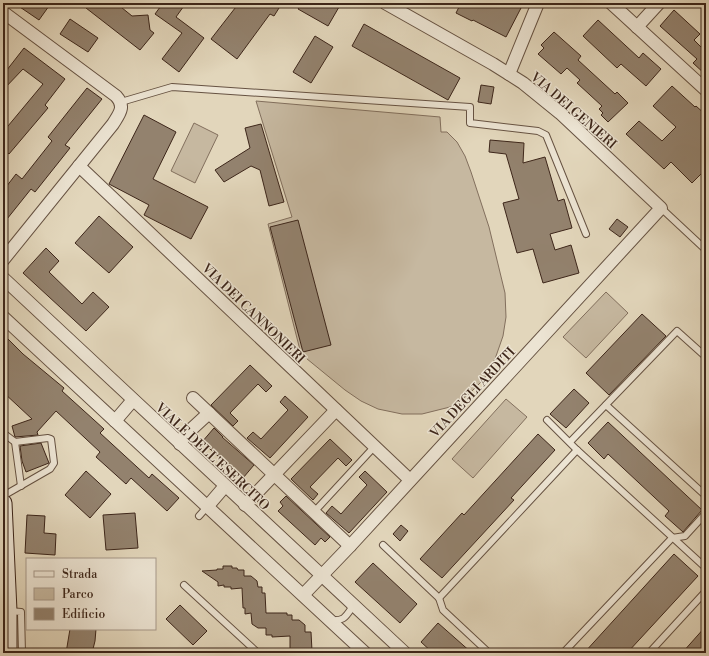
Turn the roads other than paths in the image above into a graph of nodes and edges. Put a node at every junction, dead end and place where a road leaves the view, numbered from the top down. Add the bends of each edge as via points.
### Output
1 (384, 3) edge
2 (538, 3) edge
3 (611, 3) edge
4 (659, 3) edge
5 (5, 16) edge
6 (637, 27) junction
7 (509, 74) junction
8 (706, 90) edge
9 (121, 102) junction
10 (79, 166) junction
11 (661, 208) junction
12 (586, 234) dead end
13 (706, 250) edge
14 (3, 260) edge
15 (3, 278) edge
16 (3, 317) edge
17 (706, 357) edge
18 (193, 398) dead end
19 (133, 400) junction
20 (606, 405) junction
21 (336, 410) junction
22 (209, 413) junction
23 (547, 420) dead end
24 (115, 421) junction
25 (3, 433) edge
26 (16, 442) junction
27 (570, 442) junction
28 (180, 444) junction
29 (375, 446) junction
30 (577, 450) junction
31 (274, 474) junction
32 (410, 480) junction
33 (21, 486) junction
34 (226, 486) junction
35 (3, 496) edge
36 (706, 496) edge
37 (3, 503) edge
38 (245, 505) junction
39 (203, 511) junction
40 (314, 512) junction
41 (706, 513) edge
42 (672, 538) junction
43 (383, 545) dead end
44 (350, 546) junction
45 (706, 568) edge
46 (323, 575) junction
47 (184, 585) dead end
48 (706, 591) edge
49 (303, 595) junction
50 (439, 598) junction
51 (348, 599) junction
52 (8, 611) junction
53 (330, 620) junction
54 (8, 653) edge
55 (22, 653) edge
56 (258, 653) edge
57 (365, 653) edge
58 (405, 653) edge
59 (489, 653) edge
60 (563, 653) edge
61 (649, 653) edge

1 - 7 street, VIA DEI GENIERI
2 - 7 street
3 - 6 street
4 - 6 street
5 - 9 street
6 - 8 street
7 - 11 street, VIA DEI GENIERI via 543,98
9 - 10 street via 121,110 113,124
9 - 12 lane via 172,87 470,108 470,123 538,131 546,135
10 - 14 street
10 - 21 street, VIA DEI CANNONIERI
11 - 13 lane, VIA DEI GENIERI
11 - 32 street, VIA DEGLI ARDITI
15 - 19 street, VIALE DELL'ESERCITO
16 - 24 street
17 - 20 lane via 677,331
18 - 22 street
19 - 24 street
19 - 28 street, VIALE DELL'ESERCITO
20 - 27 lane
20 - 36 lane
21 - 29 street, VIA DEI CANNONIERI
21 - 31 street
22 - 28 street via 184,436
22 - 31 street
23 - 27 lane
24 - 39 street
25 - 26 lane
26 - 33 lane
26 - 33 lane via 50,439 54,463 50,469
27 - 30 lane
28 - 34 street, VIALE DELL'ESERCITO
29 - 32 street, VIA DEI CANNONIERI
29 - 40 lane
30 - 42 lane
30 - 50 lane
31 - 38 street
31 - 40 street
32 - 44 street, VIA DEGLI ARDITI
33 - 35 lane
34 - 38 street, VIALE DELL'ESERCITO
34 - 39 street
37 - 52 main road
38 - 46 street, VIALE DELL'ESERCITO
39 - 49 street
40 - 44 street
41 - 42 lane via 685,536
42 - 45 lane
42 - 60 lane
43 - 50 lane
44 - 46 street, VIA DEGLI ARDITI
46 - 49 street, VIA DEGLI ARDITI
46 - 51 street, VIALE DELL'ESERCITO
47 - 56 lane
48 - 61 lane
49 - 53 street
50 - 59 lane via 443,610
51 - 53 lane via 351,609 346,617 338,621
51 - 58 street, VIALE DELL'ESERCITO
52 - 54 main road
52 - 55 lane via 21,612
53 - 57 street

